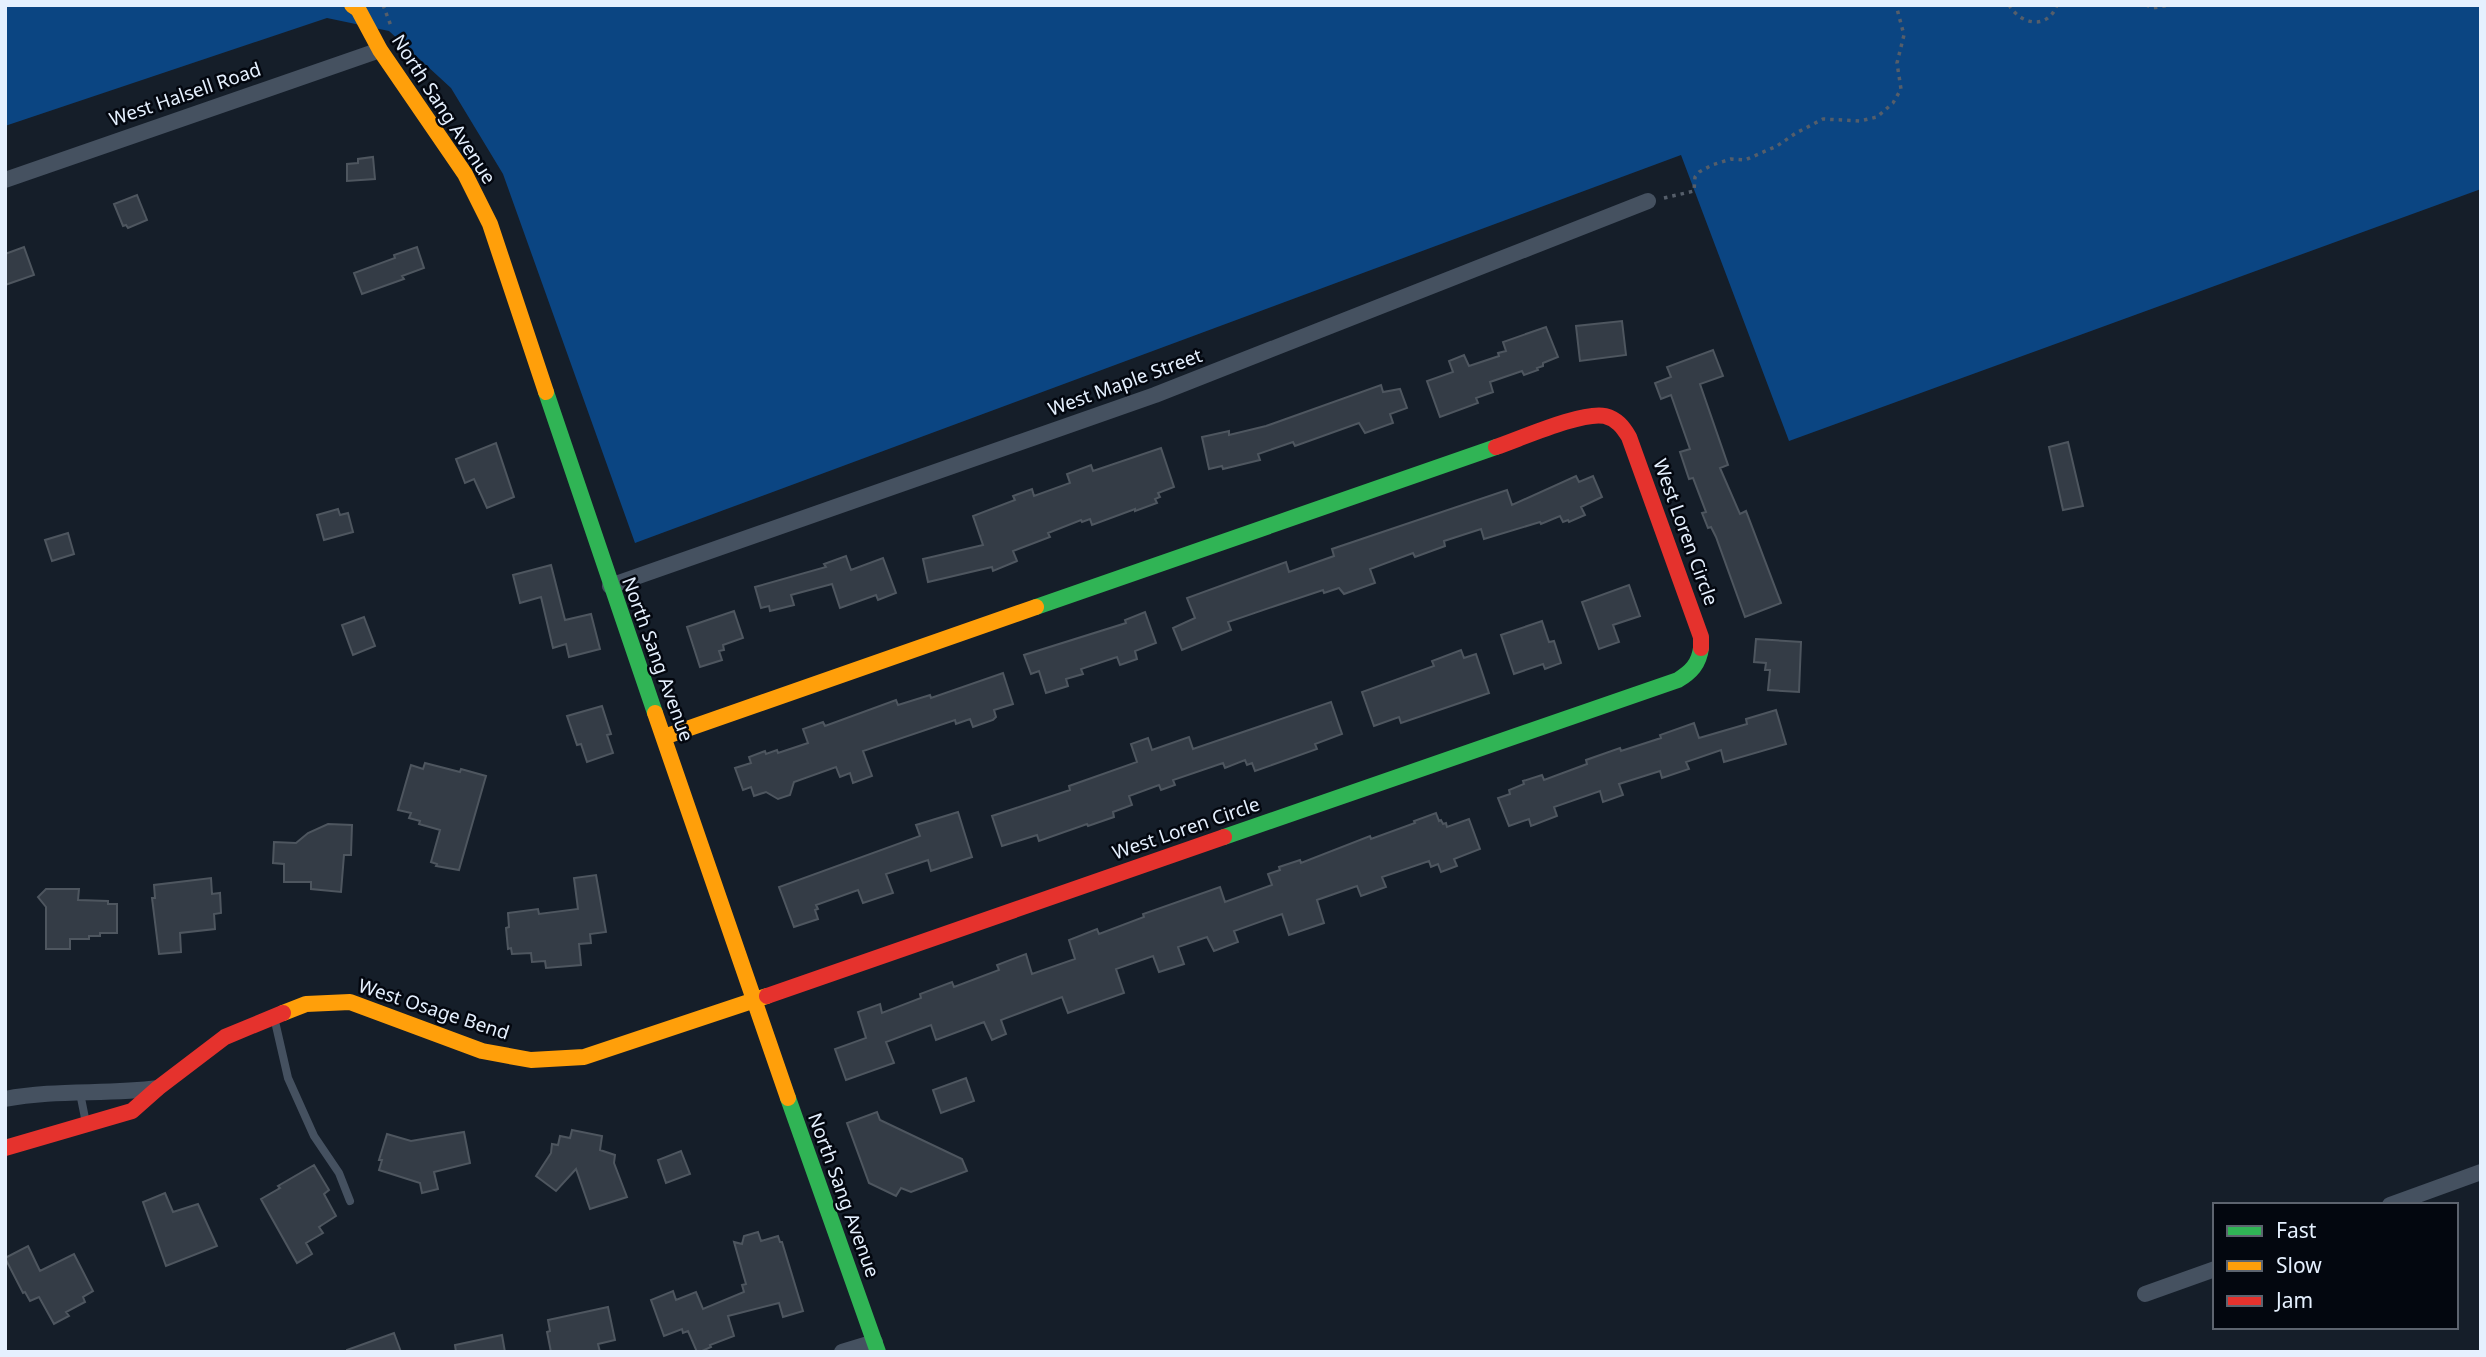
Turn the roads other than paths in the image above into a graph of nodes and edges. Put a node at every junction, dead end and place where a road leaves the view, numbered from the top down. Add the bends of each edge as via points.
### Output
1 (352, 5) edge
2 (380, 50) junction
3 (5, 180) edge
4 (1648, 201) road end
5 (610, 586) junction
6 (664, 737) junction
7 (752, 1000) junction
8 (274, 1017) junction
9 (158, 1088) junction
10 (80, 1093) junction
11 (5, 1099) edge
12 (87, 1126) junction
13 (5, 1148) edge
14 (2481, 1172) edge
15 (350, 1201) dead end
16 (2396, 1203) edge
17 (2213, 1270) edge
18 (2145, 1294) dead end
19 (876, 1347) edge
20 (842, 1352) edge

1 - 2 street, North Sang Avenue
2 - 3 street, West Halsell Road
2 - 5 street, North Sang Avenue via 465,174 490,224
4 - 5 street, West Maple Street via 1155,395
5 - 6 street, North Sang Avenue
6 - 7 street, North Sang Avenue
6 - 7 street, West Loren Circle via 1600,414 1623,425 1629,437 1701,637 1700,661 1678,680
7 - 8 street, West Osage Bend via 584,1057 531,1060 482,1051 350,1002 306,1004
7 - 19 street, North Sang Avenue
8 - 9 street, West Osage Bend via 225,1037
8 - 15 lane via 288,1078
9 - 10 street
9 - 12 street, West Osage Bend via 132,1111
10 - 11 street
10 - 12 lane
12 - 13 street, West Osage Bend
14 - 16 street
17 - 18 street
19 - 20 street

